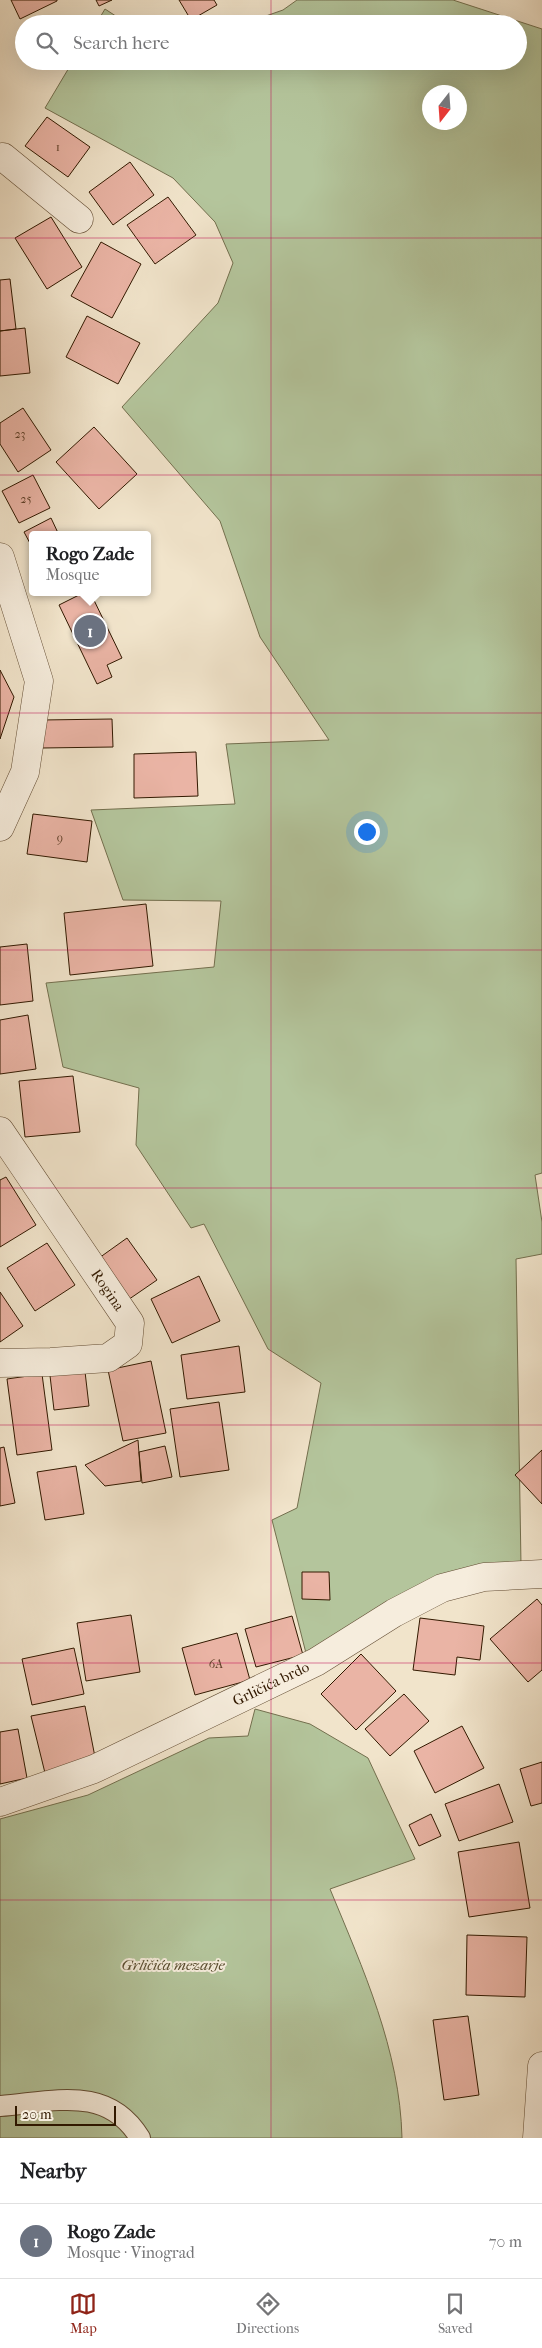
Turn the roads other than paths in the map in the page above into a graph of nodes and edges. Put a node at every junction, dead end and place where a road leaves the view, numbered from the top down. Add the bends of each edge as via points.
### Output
1 (1, 159) edge
2 (79, 219) dead end
3 (0, 557) edge
4 (0, 827) edge
5 (0, 1131) edge
6 (0, 1363) edge
7 (542, 1574) edge
8 (0, 1802) edge
9 (542, 2066) edge
10 (0, 2106) edge
11 (140, 2138) edge
12 (537, 2138) edge

1 - 2 street
3 - 4 street via 39,681 25,772
5 - 6 street, Rogina via 130,1323 128,1344 108,1358
7 - 8 street, Grličića brdo via 484,1577 442,1588 394,1613 316,1662 94,1769
9 - 12 street
10 - 11 lane via 81,2099 104,2104 120,2114

